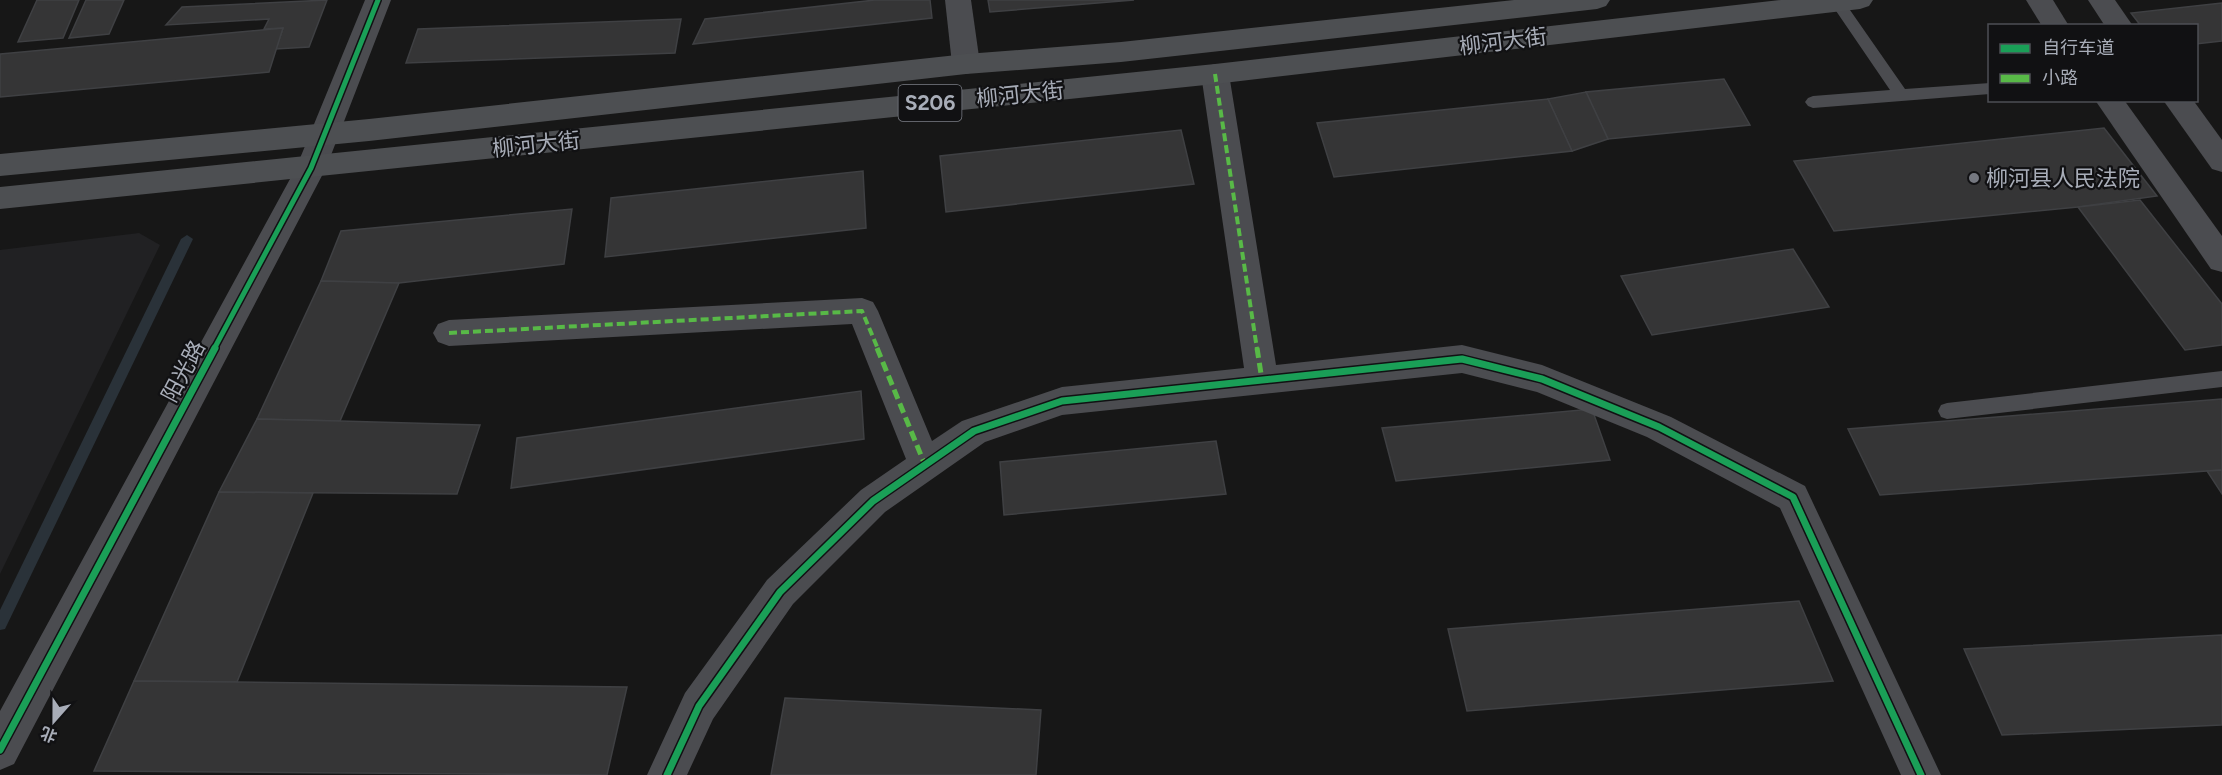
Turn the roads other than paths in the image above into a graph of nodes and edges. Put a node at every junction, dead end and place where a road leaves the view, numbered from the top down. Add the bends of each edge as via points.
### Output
1 (378, 0) edge
2 (958, 0) edge
3 (1597, 0) edge
4 (2039, 0) edge
5 (2101, 0) edge
6 (1849, 1) edge
7 (2055, 24) edge
8 (2119, 24) edge
9 (966, 64) junction
10 (1215, 74) junction
11 (1988, 88) edge
12 (1901, 95) junction
13 (1813, 102) dead end
14 (2110, 102) edge
15 (2178, 102) edge
16 (322, 134) junction
17 (2222, 161) edge
18 (0, 165) edge
19 (311, 168) junction
20 (0, 198) edge
21 (2222, 260) edge
22 (449, 333) dead end
23 (2222, 379) edge
24 (1262, 380) junction
25 (1947, 411) dead end
26 (925, 465) junction
27 (0, 750) edge
28 (666, 775) edge
29 (1921, 775) edge

1 - 16 street, 阳光路 via 341,98
2 - 9 street
3 - 9 main road, 柳河大街 / S206 via 1133,51
4 - 7 street
5 - 8 street
6 - 10 main road, 柳河大街 / S206
6 - 12 lane
9 - 16 main road, 柳河大街 / S206
10 - 19 main road, 柳河大街 / S206
10 - 24 street
11 - 12 lane
12 - 13 lane
14 - 21 street
15 - 17 street
16 - 18 main road, 柳河大街 / S206
16 - 19 street, 阳光路
19 - 20 main road, 柳河大街 / S206
19 - 27 street, 阳光路
22 - 26 street via 862,311
23 - 25 lane
24 - 26 street via 1062,401 974,431
24 - 29 street via 1462,359 1542,379 1659,427 1793,496
26 - 28 street via 873,501 780,592 699,706

